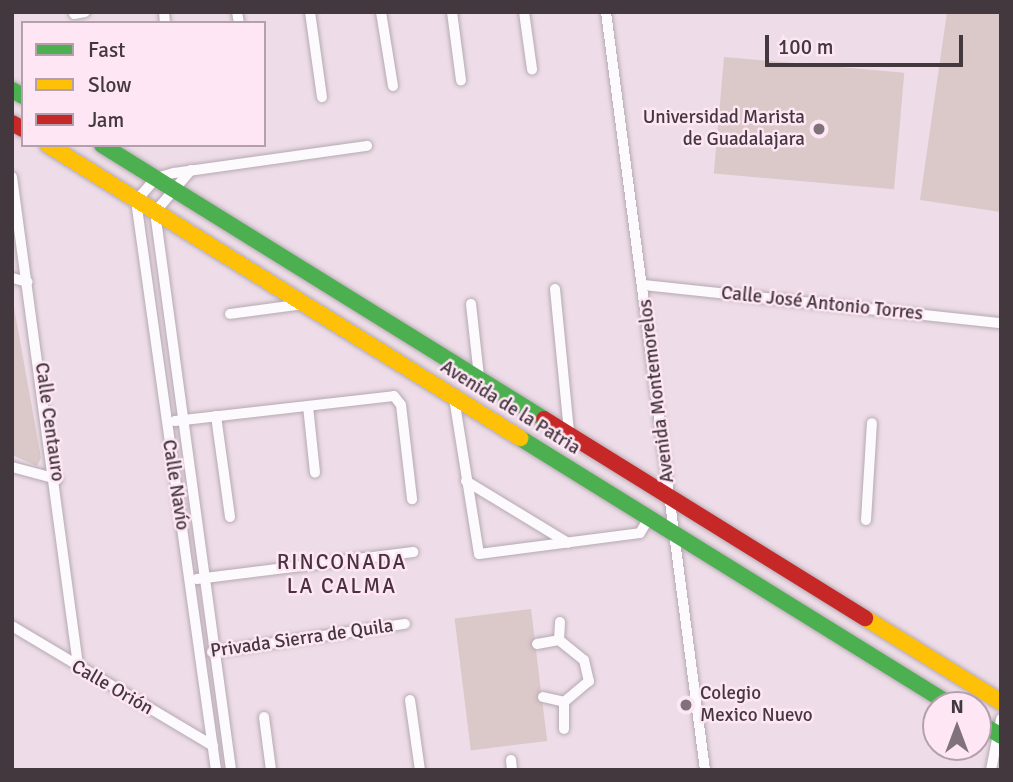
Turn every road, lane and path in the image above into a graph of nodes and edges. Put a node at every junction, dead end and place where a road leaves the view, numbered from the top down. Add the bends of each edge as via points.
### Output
1 (310, 12) edge
2 (381, 12) edge
3 (452, 12) edge
4 (524, 12) edge
5 (606, 12) edge
6 (532, 69) dead end
7 (461, 80) dead end
8 (393, 86) dead end
9 (322, 97) dead end
10 (367, 146) dead end
11 (51, 147) edge
12 (105, 147) edge
13 (191, 170) junction
14 (12, 177) edge
15 (156, 178) junction
16 (170, 187) junction
17 (136, 201) junction
18 (155, 212) junction
19 (12, 278) edge
20 (28, 282) junction
21 (644, 285) junction
22 (555, 289) dead end
23 (304, 304) junction
24 (471, 304) dead end
25 (230, 314) dead end
26 (1001, 323) edge
27 (479, 376) junction
28 (454, 398) junction
29 (308, 406) junction
30 (216, 416) junction
31 (180, 420) junction
32 (166, 422) junction
33 (872, 423) dead end
34 (569, 431) junction
35 (12, 467) edge
36 (315, 473) dead end
37 (57, 478) junction
38 (466, 481) junction
39 (669, 493) junction
40 (412, 499) dead end
41 (230, 517) dead end
42 (649, 518) junction
43 (866, 520) dead end
44 (673, 533) junction
45 (569, 544) junction
46 (413, 552) dead end
47 (204, 578) junction
48 (189, 580) junction
49 (560, 622) dead end
50 (405, 624) dead end
51 (12, 626) edge
52 (559, 640) junction
53 (537, 644) dead end
54 (216, 651) junction
55 (198, 654) junction
56 (78, 668) junction
57 (928, 691) edge
58 (543, 697) dead end
59 (410, 701) dead end
60 (564, 702) junction
61 (1001, 702) edge
62 (264, 718) dead end
63 (564, 729) dead end
64 (1000, 730) edge
65 (213, 747) junction
66 (216, 770) edge
67 (231, 770) edge
68 (271, 770) edge
69 (420, 770) edge
70 (705, 770) edge
71 (991, 770) edge

1 - 9 street
2 - 8 street
3 - 7 street
4 - 6 street
5 - 21 street, Avenida Montemorelos
10 - 13 street
11 - 17 main road, Avenida de la Patria
12 - 15 main road, Avenida de la Patria
13 - 15 street
13 - 16 street
14 - 20 street, Calle Centauro
15 - 16 main road, Avenida de la Patria
15 - 17 street
16 - 18 street
16 - 27 main road, Avenida de la Patria
17 - 18 main road, Avenida de la Patria
17 - 32 street, Calle Navío
18 - 23 main road, Avenida de la Patria
18 - 31 street, Calle Navío
19 - 20 street
20 - 37 street, Calle Centauro
21 - 26 street, Calle José Antonio Torres
21 - 39 street, Avenida Montemorelos
22 - 34 street
23 - 25 street
23 - 28 main road, Avenida de la Patria
24 - 27 street
27 - 34 main road, Avenida de la Patria
28 - 38 street
28 - 42 main road, Avenida de la Patria
29 - 30 street
29 - 36 street
29 - 40 street via 389,395 399,400
30 - 31 street
30 - 41 street
31 - 32 street
31 - 47 street, Calle Navío
32 - 48 street, Calle Navío
33 - 43 street
34 - 39 main road, Avenida de la Patria
35 - 37 street
37 - 56 street, Calle Centauro
38 - 45 street
38 - 45 street via 479,554
39 - 44 street, Avenida Montemorelos
39 - 61 main road, Avenida de la Patria
42 - 44 main road, Avenida de la Patria
42 - 45 street via 640,533
44 - 57 main road, Avenida de la Patria
44 - 70 street, Avenida Montemorelos
46 - 47 street
47 - 48 street
47 - 54 street, Calle Navío
48 - 55 street, Calle Navío
49 - 52 street
50 - 54 street, Privada Sierra de Quila
51 - 56 street, Calle Orión
52 - 53 street
52 - 60 street via 580,653 589,681
54 - 55 street, Privada Sierra de Quila
54 - 67 street, Calle Navío
55 - 65 street, Calle Navío
56 - 65 street, Calle Orión
58 - 60 street
59 - 69 street
60 - 63 street
62 - 68 street
64 - 71 street
65 - 66 street, Calle Navío

